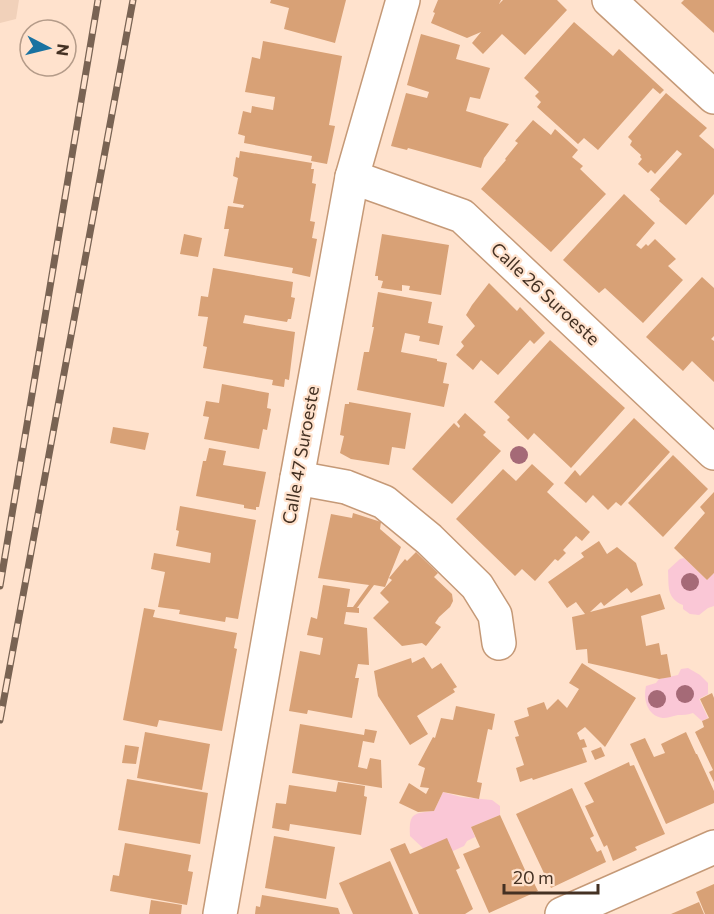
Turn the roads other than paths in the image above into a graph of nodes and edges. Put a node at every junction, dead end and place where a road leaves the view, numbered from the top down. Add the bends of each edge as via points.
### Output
1 (403, 0) edge
2 (609, 0) edge
3 (714, 97) edge
4 (352, 177) junction
5 (714, 453) edge
6 (297, 478) junction
7 (499, 643) dead end
8 (714, 847) edge
9 (220, 914) edge
10 (562, 914) edge

1 - 4 street, Calle 47 Suroeste
2 - 3 street
4 - 5 street, Calle 26 Suroeste via 462,216
4 - 6 street, Calle 47 Suroeste
6 - 7 street via 346,487 384,502 477,586 495,615
6 - 9 street, Calle 47 Suroeste
8 - 10 street

